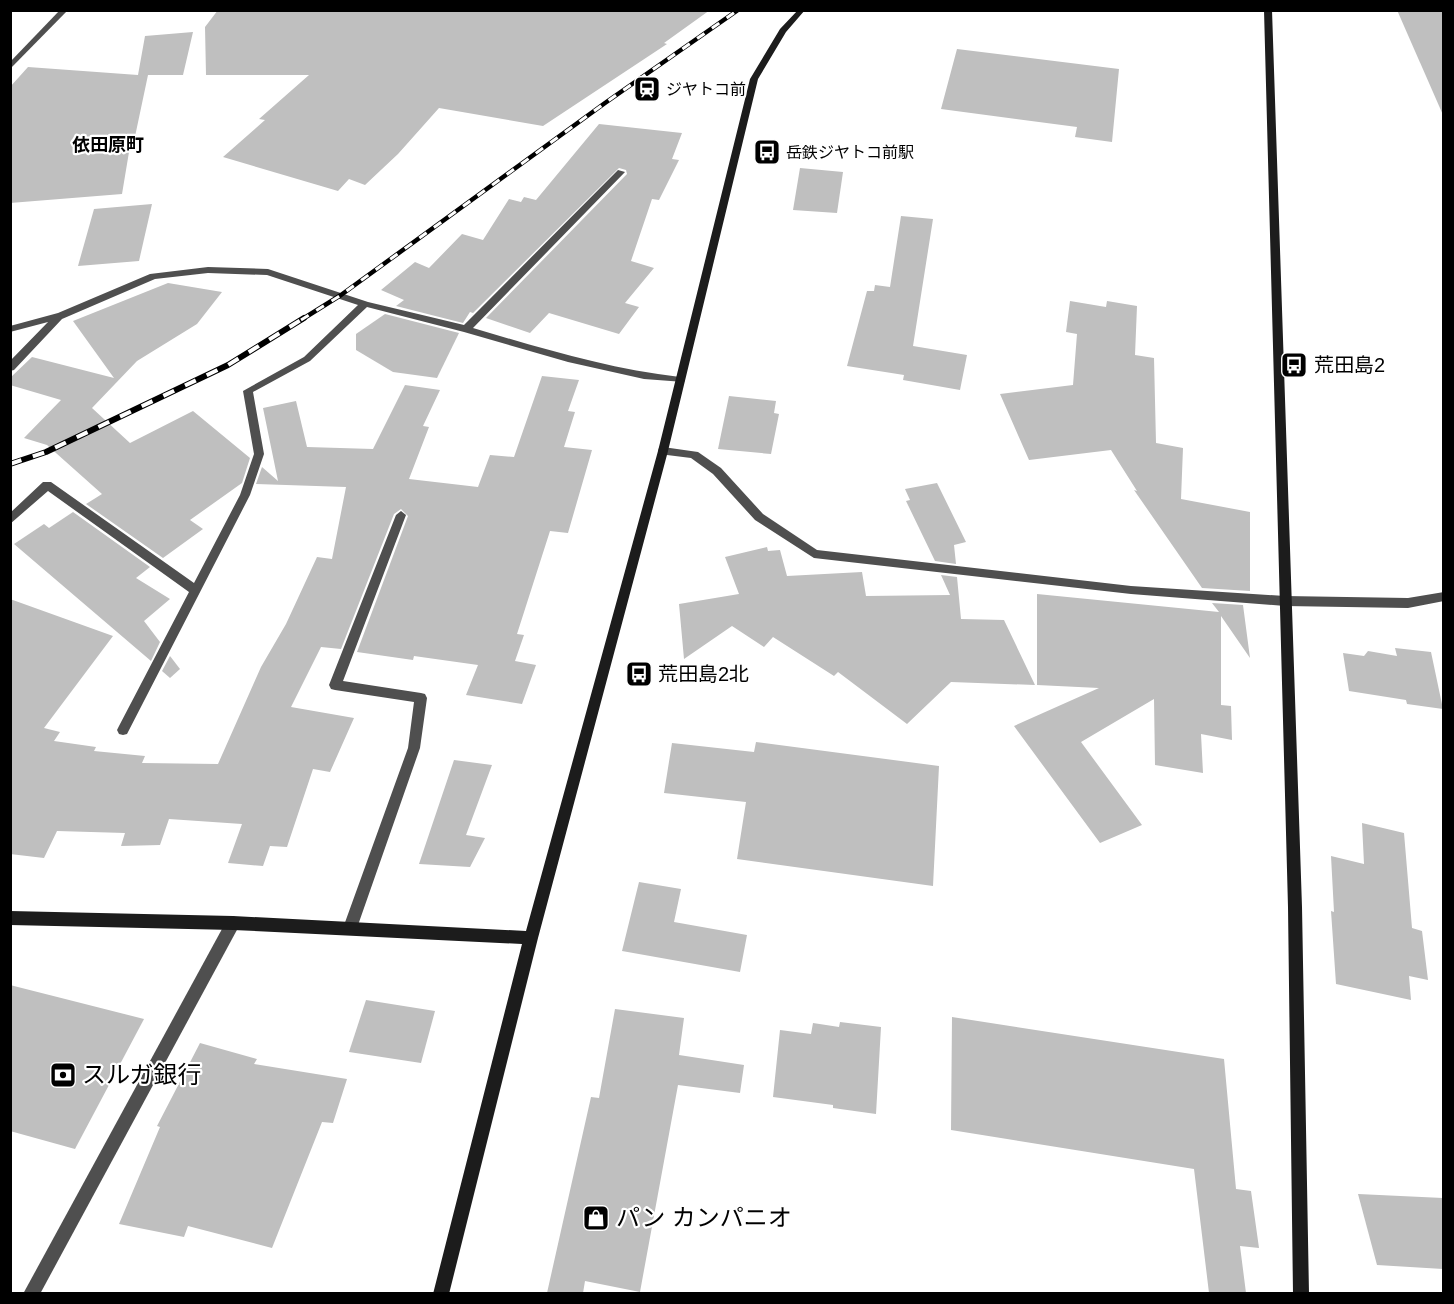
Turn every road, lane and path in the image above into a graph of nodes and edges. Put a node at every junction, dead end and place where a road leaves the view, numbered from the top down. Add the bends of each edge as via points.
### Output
1 (65, 10) edge
2 (802, 10) edge
3 (1268, 10) edge
4 (10, 67) edge
5 (621, 172) dead end
6 (365, 304) junction
7 (60, 316) junction
8 (10, 329) edge
9 (466, 329) junction
10 (10, 368) edge
11 (680, 380) junction
12 (663, 451) junction
13 (401, 515) dead end
14 (10, 520) edge
15 (195, 590) junction
16 (1443, 596) edge
17 (1285, 601) junction
18 (123, 730) dead end
19 (10, 918) edge
20 (233, 923) junction
21 (350, 928) junction
22 (531, 938) junction
23 (31, 1293) edge
24 (441, 1293) edge
25 (1301, 1293) edge

1 - 4 street
2 - 11 street via 783,31 754,79
3 - 17 street
5 - 9 street
6 - 7 street via 268,272 208,270 153,276
6 - 9 street
6 - 15 street via 307,359 248,390 259,454 245,495
7 - 8 street
7 - 10 street
9 - 11 street via 568,359
11 - 12 street
12 - 17 street via 694,455 717,471 759,517 814,554 1131,591
12 - 22 street
13 - 21 street via 335,685 421,698 414,748
14 - 15 street via 47,485
15 - 18 street
16 - 17 street via 1408,603
17 - 25 street
19 - 20 street
20 - 21 street
20 - 23 street
21 - 22 street
22 - 24 street

